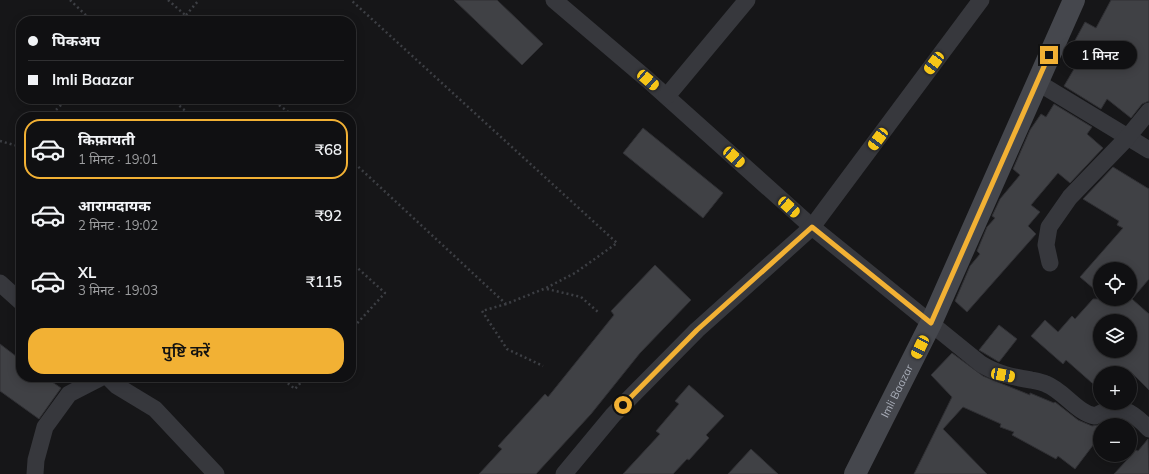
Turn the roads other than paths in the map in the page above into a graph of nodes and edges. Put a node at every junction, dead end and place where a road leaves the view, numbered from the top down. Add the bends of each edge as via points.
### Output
1 (554, 0) edge
2 (747, 0) edge
3 (981, 0) edge
4 (1074, 0) edge
5 (1037, 82) junction
6 (666, 96) junction
7 (1149, 111) edge
8 (1127, 138) junction
9 (1149, 150) edge
10 (812, 227) junction
11 (1050, 263) dead end
12 (0, 283) edge
13 (16, 297) edge
14 (931, 323) junction
15 (92, 382) edge
16 (113, 382) edge
17 (1149, 429) edge
18 (35, 474) edge
19 (216, 474) edge
20 (564, 474) edge
21 (856, 474) edge

1 - 6 street
2 - 6 street
3 - 10 street
4 - 5 main road, Imli Baazar
5 - 8 street
5 - 14 main road, Imli Baazar
6 - 10 street
7 - 8 street
8 - 9 street
8 - 11 street via 1070,197 1049,227 1046,245
10 - 14 street
10 - 20 street via 697,330 613,415
12 - 13 street
14 - 17 street via 992,371 1046,384 1089,415 1096,416 1120,408 1136,415
14 - 21 main road, Imli Baazar
15 - 18 street via 69,394 44,427
16 - 19 street via 155,409

